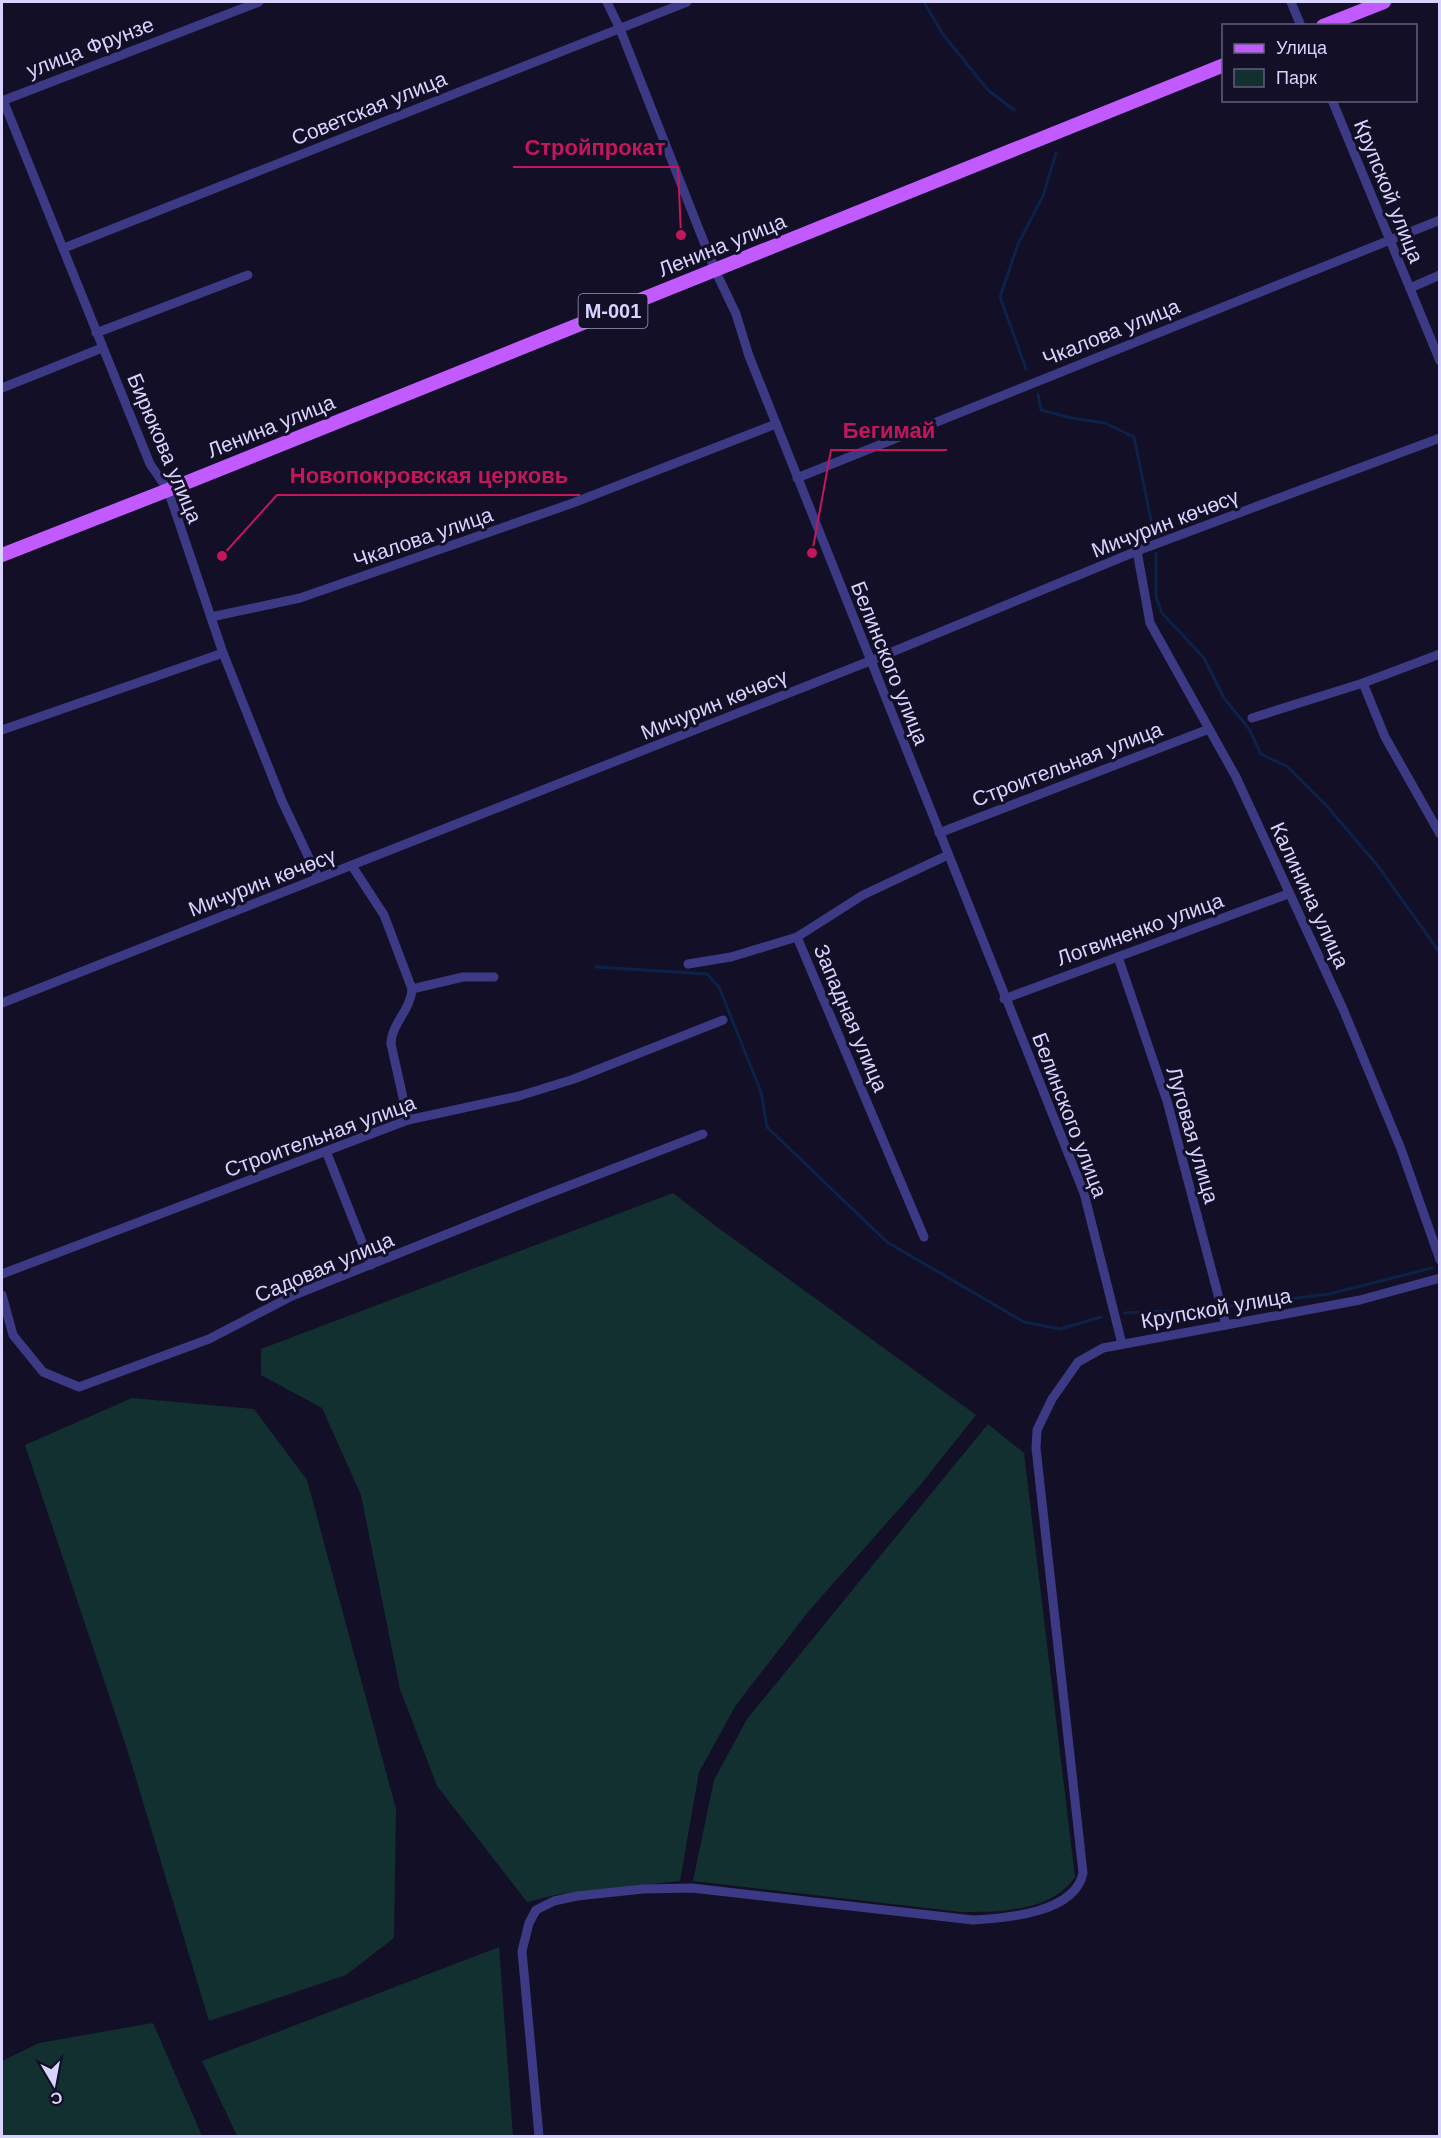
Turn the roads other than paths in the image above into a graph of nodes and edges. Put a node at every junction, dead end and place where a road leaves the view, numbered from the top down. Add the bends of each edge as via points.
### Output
1 (259, 2) edge
2 (607, 2) edge
3 (687, 2) edge
4 (1291, 2) edge
5 (1384, 2) edge
6 (1300, 24) edge
7 (1328, 24) edge
8 (620, 29) junction
9 (1222, 66) edge
10 (2, 101) edge
11 (1333, 102) edge
12 (1440, 220) edge
13 (1389, 239) junction
14 (64, 248) junction
15 (715, 270) junction
16 (248, 275) dead end
17 (1440, 275) edge
18 (1410, 288) junction
19 (96, 333) junction
20 (102, 348) junction
21 (1440, 361) edge
22 (2, 388) edge
23 (776, 424) junction
24 (1440, 438) edge
25 (797, 478) junction
26 (168, 490) junction
27 (1137, 551) junction
28 (2, 555) edge
29 (211, 617) junction
30 (223, 653) junction
31 (1440, 654) edge
32 (870, 661) junction
33 (1363, 683) junction
34 (1252, 718) dead end
35 (1209, 729) junction
36 (2, 730) edge
37 (939, 833) junction
38 (1440, 834) edge
39 (948, 855) junction
40 (352, 866) junction
41 (318, 877) junction
42 (1288, 894) junction
43 (797, 937) junction
44 (1118, 957) junction
45 (688, 964) dead end
46 (494, 977) dead end
47 (412, 989) junction
48 (1004, 999) junction
49 (2, 1003) edge
50 (723, 1020) dead end
51 (408, 1120) junction
52 (703, 1134) dead end
53 (326, 1151) junction
54 (924, 1238) dead end
55 (1440, 1260) edge
56 (370, 1265) junction
57 (2, 1274) edge
58 (1440, 1278) edge
59 (2, 1295) edge
60 (1226, 1325) junction
61 (1122, 1344) junction
62 (538, 2136) edge

1 - 10 street, улица Фрунзе
2 - 8 street, Белинского улица
3 - 8 street, Советская улица
4 - 6 street
5 - 7 main road
8 - 14 street, Советская улица
8 - 15 street, Белинского улица
9 - 15 main road, Ленина улица / М-001
10 - 14 street, Бирюкова улица
11 - 13 street, Крупской улица
12 - 13 street, Чкалова улица
13 - 18 street, Крупской улица
13 - 25 street, Чкалова улица
14 - 19 street, Бирюкова улица
15 - 23 street, Белинского улица via 736,314
15 - 26 main road, Ленина улица / М-001
16 - 19 street
17 - 18 street
18 - 21 street, Крупской улица
19 - 20 street, Бирюкова улица
20 - 22 street
20 - 26 street, Бирюкова улица via 150,464
23 - 25 street, Белинского улица
23 - 29 street, Чкалова улица via 573,503 300,598
24 - 27 street, Мичурин көчөсү
25 - 32 street, Белинского улица
26 - 28 main road, Ленина улица / М-001
26 - 29 street, Бирюкова улица
27 - 32 street, Мичурин көчөсү
27 - 35 street, Калинина улица via 1150,623
29 - 30 street, Бирюкова улица
30 - 36 street
30 - 41 street, Бирюкова улица via 282,801
31 - 33 street
32 - 37 street, Белинского улица
32 - 40 street, Мичурин көчөсү
33 - 34 street
33 - 38 street via 1385,737
35 - 37 street, Строительная улица
35 - 42 street, Калинина улица via 1236,777
37 - 39 street, Белинского улица
39 - 43 street, Западная улица via 863,895
39 - 48 street, Белинского улица
40 - 41 street, Мичурин көчөсү
40 - 47 street via 384,915
41 - 49 street, Мичурин көчөсү
42 - 44 street, Логвиненко улица
42 - 55 street, Калинина улица via 1343,1009
43 - 45 street via 731,957
43 - 54 street, Западная улица
44 - 48 street, Логвиненко улица
44 - 60 street, Луговая улица via 1167,1101
46 - 47 street via 463,976
47 - 51 street via 411,1000 391,1037
48 - 61 street, Белинского улица via 1084,1193
50 - 51 street, Строительная улица via 574,1079 519,1096
51 - 53 street, Строительная улица
52 - 56 street, Садовая улица
53 - 56 street
53 - 57 street, Строительная улица
56 - 59 street, Садовая улица via 292,1296 209,1340 79,1387 43,1372 13,1335
58 - 60 street, Крупской улица via 1360,1300
60 - 61 street, Крупской улица
61 - 62 street, Крупской улица via 1103,1348 1078,1362 1052,1399 1037,1430 1039,1486 1083,1873 1080,1884 1073,1893 1040,1910 1001,1919 974,1920 692,1888 643,1889 554,1901 536,1910 522,1951

